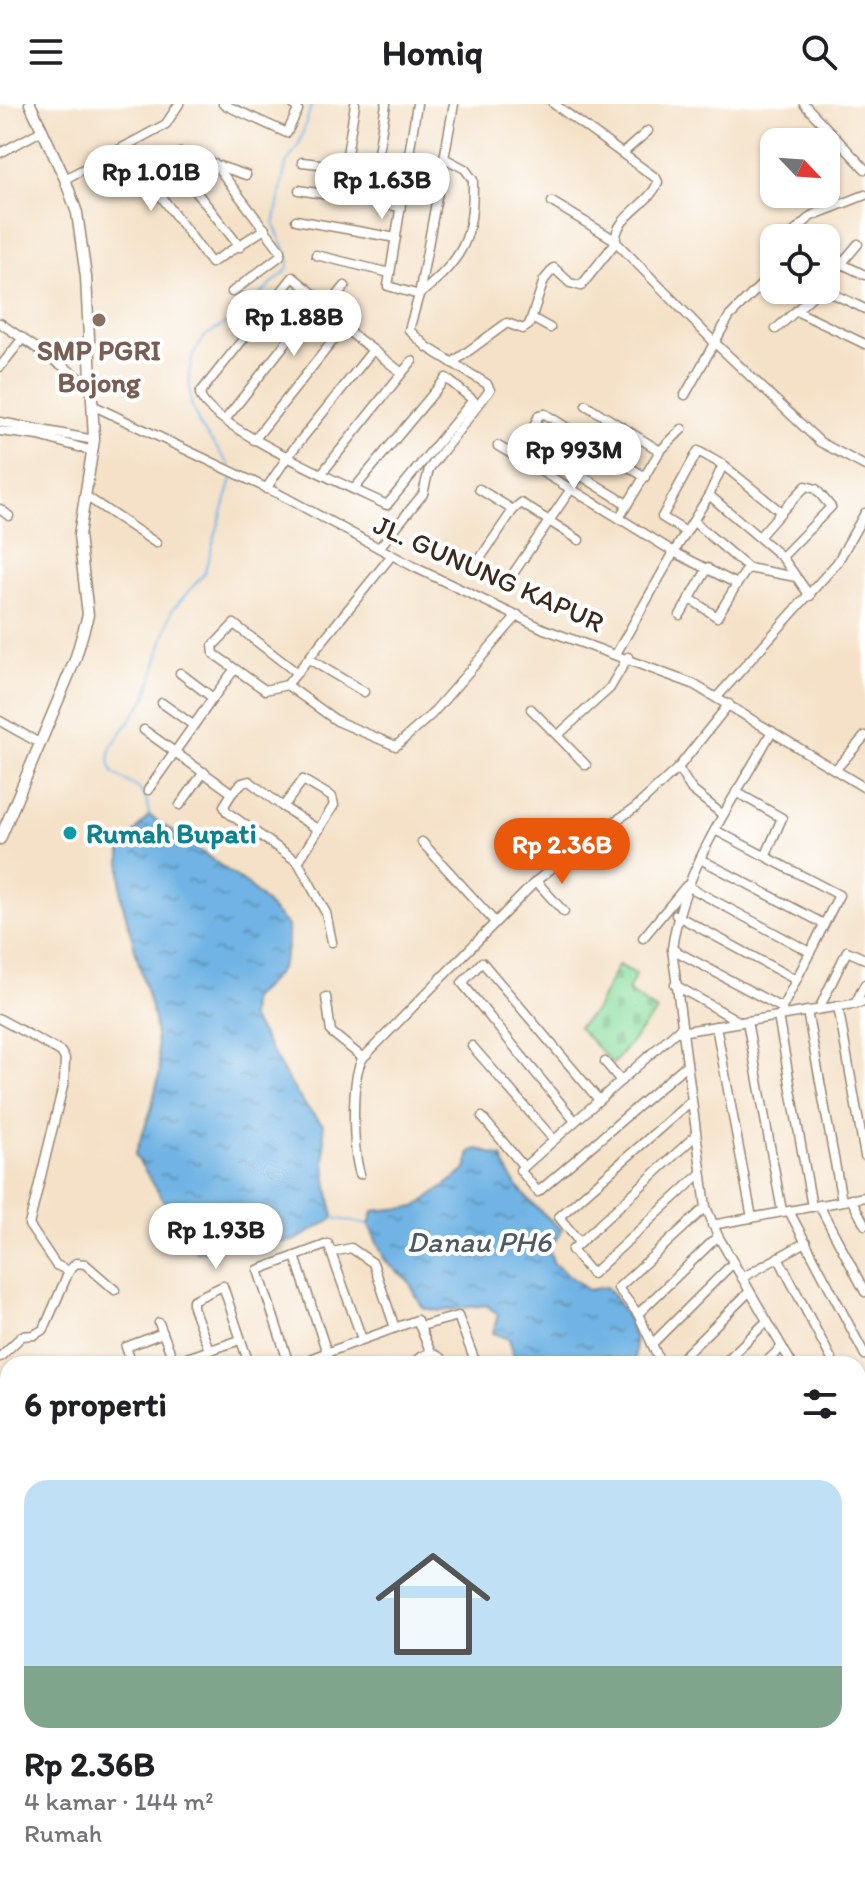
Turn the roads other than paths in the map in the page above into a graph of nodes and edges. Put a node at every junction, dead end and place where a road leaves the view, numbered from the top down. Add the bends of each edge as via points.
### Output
1 (30, 104) edge
2 (179, 104) edge
3 (223, 104) edge
4 (293, 104) edge
5 (355, 104) edge
6 (386, 104) edge
7 (417, 104) edge
8 (454, 104) edge
9 (554, 104) edge
10 (804, 104) edge
11 (43, 130) junction
12 (648, 131) dead end
13 (125, 148) junction
14 (624, 152) junction
15 (0, 153) edge
16 (444, 158) junction
17 (170, 159) junction
18 (302, 162) dead end
19 (215, 164) junction
20 (345, 167) junction
21 (865, 169) edge
22 (375, 171) junction
23 (142, 175) junction
24 (246, 175) dead end
25 (405, 175) junction
26 (65, 179) junction
27 (440, 181) junction
28 (299, 190) dead end
29 (865, 195) edge
30 (552, 202) dead end
31 (400, 207) junction
32 (296, 220) dead end
33 (803, 224) edge
34 (265, 229) junction
35 (396, 238) junction
36 (615, 241) junction
37 (858, 244) dead end
38 (240, 247) junction
39 (316, 255) dead end
40 (842, 264) junction
41 (840, 266) edge
42 (390, 273) junction
43 (865, 275) edge
44 (345, 286) dead end
45 (760, 286) edge
46 (232, 292) dead end
47 (419, 295) junction
48 (840, 298) edge
49 (805, 304) edge
50 (322, 306) junction
51 (865, 309) edge
52 (796, 311) junction
53 (532, 318) junction
54 (0, 323) edge
55 (343, 328) junction
56 (550, 328) dead end
57 (776, 329) dead end
58 (23, 338) junction
59 (714, 342) junction
60 (865, 344) edge
61 (373, 350) junction
62 (412, 361) dead end
63 (452, 363) junction
64 (0, 367) edge
65 (402, 373) junction
66 (90, 385) junction
67 (685, 395) dead end
68 (92, 405) junction
69 (586, 405) dead end
70 (225, 420) junction
71 (0, 422) edge
72 (612, 422) junction
73 (682, 429) dead end
74 (0, 431) edge
75 (254, 440) junction
76 (527, 442) junction
77 (94, 445) junction
78 (498, 446) dead end
79 (595, 448) junction
80 (660, 451) junction
81 (288, 456) junction
82 (518, 459) junction
83 (723, 465) junction
84 (865, 466) edge
85 (322, 473) junction
86 (579, 475) junction
87 (645, 477) junction
88 (266, 489) junction
89 (354, 489) junction
90 (479, 489) dead end
91 (571, 489) junction
92 (709, 495) junction
93 (87, 497) junction
94 (627, 504) junction
95 (0, 509) edge
96 (513, 510) junction
97 (781, 512) junction
98 (865, 513) edge
99 (9, 516) dead end
100 (619, 518) junction
101 (550, 521) junction
102 (694, 522) junction
103 (686, 532) junction
104 (760, 536) junction
105 (579, 540) dead end
106 (156, 543) dead end
107 (379, 548) junction
108 (674, 552) junction
109 (392, 555) junction
110 (481, 557) dead end
111 (782, 557) junction
112 (708, 568) junction
113 (748, 568) junction
114 (796, 577) junction
115 (506, 584) dead end
116 (737, 584) junction
117 (810, 596) junction
118 (689, 598) junction
119 (518, 615) junction
120 (680, 615) dead end
121 (616, 654) junction
122 (628, 657) junction
123 (309, 659) junction
124 (234, 670) junction
125 (180, 673) dead end
126 (297, 673) junction
127 (287, 685) junction
128 (364, 692) dead end
129 (717, 697) junction
130 (213, 698) junction
131 (162, 703) dead end
132 (729, 704) junction
133 (531, 709) dead end
134 (0, 721) edge
135 (193, 725) junction
136 (144, 730) dead end
137 (772, 731) junction
138 (558, 735) junction
139 (865, 736) edge
140 (41, 744) junction
141 (176, 753) junction
142 (586, 765) dead end
143 (678, 768) junction
144 (835, 770) junction
145 (204, 772) junction
146 (865, 788) edge
147 (148, 790) dead end
148 (736, 792) junction
149 (232, 793) junction
150 (180, 805) dead end
151 (283, 807) junction
152 (723, 815) junction
153 (319, 830) junction
154 (715, 830) junction
155 (0, 839) edge
156 (422, 842) dead end
157 (766, 855) junction
158 (702, 860) junction
159 (298, 862) junction
160 (696, 873) junction
161 (536, 881) junction
162 (689, 887) junction
163 (564, 912) dead end
164 (676, 915) junction
165 (494, 921) junction
166 (824, 924) junction
167 (643, 938) dead end
168 (332, 942) dead end
169 (672, 949) junction
170 (810, 952) junction
171 (865, 959) edge
172 (796, 980) junction
173 (865, 984) edge
174 (675, 985) junction
175 (326, 997) dead end
176 (860, 1003) edge
177 (838, 1006) junction
178 (819, 1009) junction
179 (807, 1011) junction
180 (781, 1013) junction
181 (0, 1019) edge
182 (744, 1022) junction
183 (716, 1026) junction
184 (680, 1030) junction
185 (472, 1046) dead end
186 (363, 1058) junction
187 (605, 1062) dead end
188 (685, 1066) junction
189 (621, 1081) junction
190 (599, 1100) junction
191 (690, 1102) junction
192 (482, 1117) dead end
193 (575, 1121) junction
194 (694, 1137) junction
195 (554, 1140) junction
196 (865, 1156) edge
197 (524, 1167) junction
198 (360, 1174) dead end
199 (700, 1174) junction
200 (865, 1197) edge
201 (847, 1200) junction
202 (816, 1206) junction
203 (706, 1207) junction
204 (785, 1211) junction
205 (752, 1218) junction
206 (712, 1225) junction
207 (865, 1225) edge
208 (718, 1236) junction
209 (806, 1242) junction
210 (580, 1243) junction
211 (333, 1252) junction
212 (295, 1256) junction
213 (778, 1257) junction
214 (733, 1263) junction
215 (69, 1271) junction
216 (742, 1278) junction
217 (115, 1290) dead end
218 (749, 1292) junction
219 (865, 1292) edge
220 (638, 1314) junction
221 (767, 1321) junction
222 (159, 1323) dead end
223 (421, 1326) junction
224 (395, 1328) junction
225 (163, 1333) junction
226 (362, 1339) junction
227 (240, 1340) junction
228 (652, 1344) junction
229 (782, 1347) junction
230 (209, 1350) junction
231 (327, 1353) junction
232 (431, 1353) junction
233 (865, 1355) edge
234 (1, 1356) edge
235 (129, 1356) edge
236 (169, 1356) edge
237 (191, 1356) edge
238 (246, 1356) edge
239 (286, 1356) edge
240 (318, 1356) edge
241 (421, 1356) edge
242 (438, 1356) edge
243 (473, 1356) edge
244 (657, 1356) edge
245 (684, 1356) edge
246 (731, 1356) edge
247 (772, 1356) edge
248 (787, 1356) edge
249 (830, 1356) edge

1 - 11 street
2 - 13 street via 166,124
3 - 4 street via 287,133 298,110
5 - 20 street
6 - 22 street
7 - 25 street
8 - 16 street
9 - 14 street
10 - 21 street
11 - 15 street
11 - 26 street
12 - 14 street
13 - 23 street
13 - 26 street
14 - 36 street via 658,182 652,195 630,213
16 - 27 street
16 - 47 street via 473,177 469,231 459,257
17 - 19 street via 180,153
17 - 23 street
17 - 38 street
18 - 20 street
19 - 24 street
19 - 34 street
20 - 22 street
22 - 25 street
23 - 38 street via 211,263
25 - 27 street
25 - 31 street
26 - 66 street via 81,234
27 - 47 street
28 - 31 street
29 - 33 street
30 - 36 street
31 - 35 street
32 - 35 street
34 - 38 street
34 - 46 street via 281,254
35 - 42 street
36 - 53 street via 581,286 554,268 544,280
36 - 59 street
37 - 40 street
39 - 42 street
40 - 41 street
40 - 43 street
42 - 47 street via 388,288
44 - 50 street via 329,306
45 - 59 street via 729,317
47 - 63 street via 410,334
48 - 51 street
49 - 52 street
50 - 55 street
50 - 70 street via 315,306
50 - 70 street via 293,277 200,393 203,404
52 - 57 street
52 - 60 street
53 - 56 street
53 - 63 street via 523,329 507,323
54 - 58 street
55 - 61 street
55 - 75 street
58 - 64 street
58 - 66 street
59 - 67 street
59 - 84 street via 820,442
61 - 65 street
61 - 81 street
62 - 65 street
63 - 107 street via 490,390 429,469 423,494
65 - 85 street
66 - 68 street
68 - 77 street
68 - 88 street, JL. GUNUNG KAPUR
69 - 72 street
70 - 75 street
71 - 77 street
72 - 79 street
72 - 80 street
73 - 80 street
74 - 77 street
75 - 81 street
76 - 79 street via 542,414
76 - 82 street
76 - 86 street
77 - 93 street
78 - 82 street
79 - 86 street
79 - 87 street
80 - 87 street
81 - 85 street
81 - 88 street
82 - 91 street
83 - 92 street
83 - 97 street
83 - 103 street via 697,451 662,517
85 - 89 street
86 - 91 street
86 - 94 street
87 - 94 street
88 - 107 street, JL. GUNUNG KAPUR
89 - 89 street via 387,505 473,400 446,378
90 - 96 street
91 - 100 street
91 - 101 street
92 - 102 street
92 - 104 street
93 - 106 street
93 - 140 street via 79,535 87,624
94 - 100 street
95 - 99 street
96 - 101 street via 519,502
96 - 110 street
97 - 104 street
97 - 111 street via 808,486 831,507
98 - 117 street via 837,563
100 - 108 street
101 - 105 street
101 - 115 street
102 - 103 street
102 - 113 street
103 - 108 street
104 - 111 street
107 - 109 street, JL. GUNUNG KAPUR
108 - 112 street
108 - 121 street
109 - 119 street, JL. GUNUNG KAPUR
109 - 123 street
111 - 114 street
112 - 116 street
112 - 118 street
113 - 114 street
113 - 116 street
114 - 117 street
116 - 118 street via 717,617
117 - 129 street
118 - 120 street
119 - 121 street, JL. GUNUNG KAPUR
119 - 127 street via 431,715 396,746 337,721
121 - 122 street, JL. GUNUNG KAPUR
122 - 129 street, JL. GUNUNG KAPUR
122 - 138 street via 610,688
123 - 126 street
123 - 128 street
124 - 126 street via 212,650 234,624
124 - 127 street via 265,690
124 - 130 street
125 - 130 street
126 - 127 street
129 - 132 street, JL. GUNUNG KAPUR
130 - 135 street
131 - 135 street
132 - 137 street, JL. GUNUNG KAPUR
132 - 143 street
133 - 138 street
134 - 140 street
135 - 141 street
136 - 141 street
137 - 144 street, JL. GUNUNG KAPUR
137 - 148 street
138 - 142 street
139 - 144 street
140 - 155 street
141 - 145 street
141 - 147 street
143 - 152 street via 692,790
143 - 161 street via 635,808
144 - 146 street, JL. GUNUNG KAPUR
145 - 149 street
145 - 150 street
148 - 152 street
148 - 157 street via 782,818
149 - 151 street via 249,781
149 - 159 street via 224,806 227,812
151 - 153 street
151 - 153 street via 302,780 332,797 334,805
152 - 154 street
153 - 159 street
154 - 157 street
154 - 158 street
156 - 165 street
157 - 166 street via 839,895
158 - 160 street
158 - 166 street
159 - 168 street via 326,913
160 - 162 street
160 - 167 street
161 - 163 street
161 - 165 street
162 - 164 street
162 - 170 street
164 - 169 street
164 - 172 street
165 - 186 street
166 - 170 street
169 - 174 street
169 - 180 street
170 - 172 street
171 - 178 street via 847,951
172 - 180 street
173 - 176 street
174 - 182 street
174 - 184 street
175 - 186 street via 331,1032
176 - 177 street
177 - 178 street
177 - 196 street
178 - 179 street
179 - 180 street
179 - 201 street
180 - 182 street
180 - 202 street
181 - 215 street via 65,1059 29,1225 56,1265
182 - 183 street
182 - 204 street
183 - 184 street
183 - 205 street
184 - 188 street
184 - 189 street
185 - 195 street
186 - 198 street via 356,1080
187 - 189 street
188 - 191 street
188 - 197 street via 538,1192 520,1170
189 - 190 street
190 - 193 street
190 - 193 street via 482,962 462,983
191 - 194 street
191 - 210 street via 559,1217
192 - 197 street
193 - 195 street
194 - 199 street
194 - 210 street
195 - 197 street
199 - 203 street
199 - 210 street via 592,1274 572,1250
200 - 201 street
201 - 202 street
201 - 207 street
202 - 204 street
202 - 219 street
203 - 206 street
203 - 220 street via 618,1288
204 - 205 street
204 - 209 street
205 - 206 street
206 - 208 street
208 - 214 street
208 - 220 street
209 - 213 street
209 - 233 street
211 - 212 street via 328,1244
211 - 224 street via 351,1248 373,1263
211 - 226 street
212 - 231 street
212 - 239 street via 258,1270
213 - 216 street
213 - 249 street
214 - 216 street
214 - 228 street
215 - 217 street via 76,1263 85,1264
215 - 234 street via 44,1329 22,1336
216 - 218 street
218 - 221 street
218 - 245 street
220 - 228 street
221 - 229 street
221 - 246 street
222 - 225 street
223 - 224 street via 417,1320
223 - 232 street
223 - 243 street via 458,1316
224 - 226 street
225 - 235 street via 126,1347
225 - 236 street
226 - 231 street
227 - 230 street
227 - 230 street via 223,1286 193,1300
227 - 238 street
228 - 244 street
229 - 247 street
229 - 248 street
230 - 237 street
231 - 240 street
232 - 241 street
232 - 242 street

